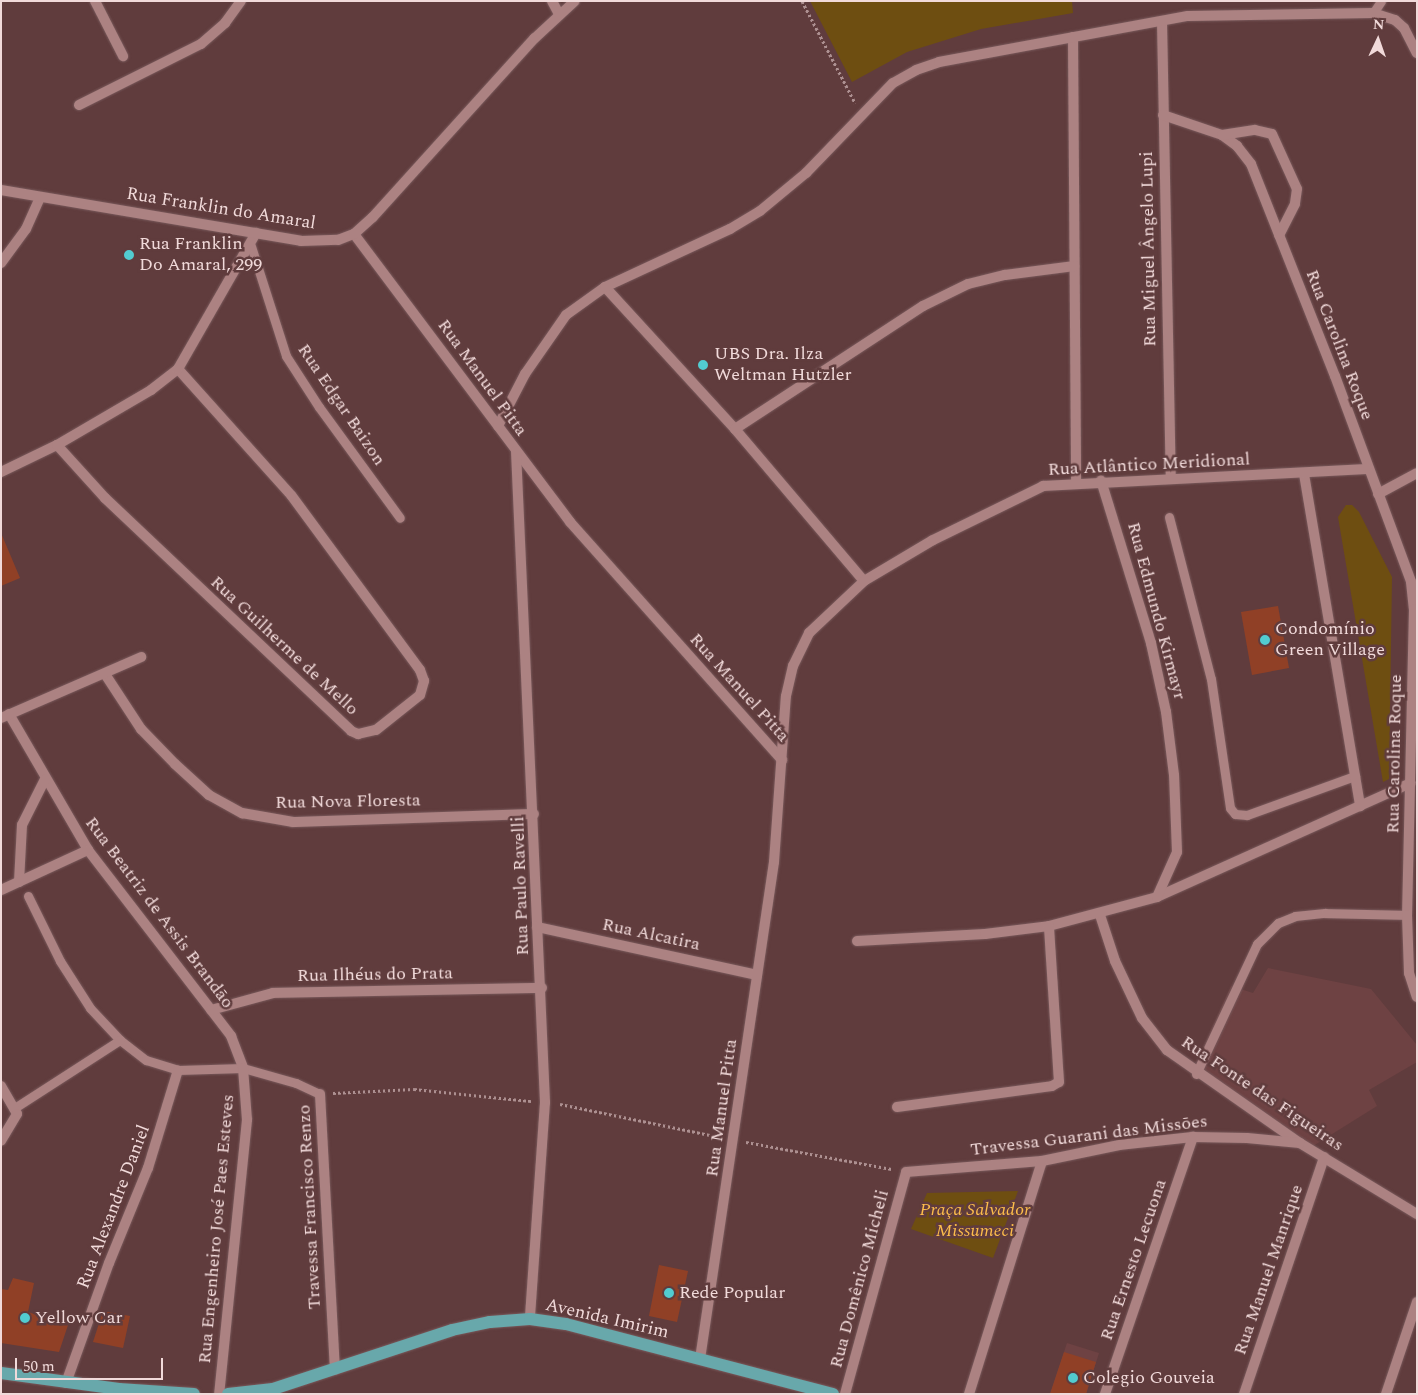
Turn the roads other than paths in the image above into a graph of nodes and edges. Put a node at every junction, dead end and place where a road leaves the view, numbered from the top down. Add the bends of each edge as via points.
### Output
1 (95, 1) edge
2 (241, 1) edge
3 (552, 1) edge
4 (575, 1) edge
5 (1381, 1) edge
6 (1373, 13) junction
7 (559, 14) junction
8 (1162, 21) junction
9 (1073, 37) junction
10 (1417, 53) edge
11 (123, 56) dead end
12 (79, 105) dead end
13 (1163, 115) junction
14 (1222, 135) junction
15 (1, 190) edge
16 (40, 197) junction
17 (256, 233) junction
18 (354, 234) junction
19 (1279, 235) junction
20 (251, 246) junction
21 (1, 263) edge
22 (1074, 266) junction
23 (605, 287) junction
24 (178, 369) junction
25 (498, 426) junction
26 (735, 429) junction
27 (57, 445) junction
28 (516, 451) junction
29 (1367, 469) junction
30 (1, 472) edge
31 (1417, 473) edge
32 (1304, 474) junction
33 (1171, 477) junction
34 (1101, 480) junction
35 (1076, 482) junction
36 (1378, 494) junction
37 (400, 518) dead end
38 (1169, 518) dead end
39 (864, 581) junction
40 (141, 657) dead end
41 (105, 674) junction
42 (5, 716) edge
43 (782, 760) junction
44 (1355, 776) junction
45 (45, 779) junction
46 (1411, 783) junction
47 (1360, 806) junction
48 (534, 814) junction
49 (88, 850) junction
50 (19, 882) junction
51 (1, 890) edge
52 (28, 896) dead end
53 (1157, 896) junction
54 (1100, 914) junction
55 (1407, 916) junction
56 (1049, 926) junction
57 (537, 927) junction
58 (857, 940) dead end
59 (757, 975) junction
60 (542, 988) junction
61 (1417, 997) edge
62 (211, 1010) junction
63 (120, 1040) junction
64 (243, 1068) junction
65 (178, 1070) junction
66 (1196, 1074) junction
67 (1, 1086) edge
68 (320, 1094) joint
69 (16, 1107) junction
70 (897, 1107) dead end
71 (1193, 1137) junction
72 (1, 1142) edge
73 (1300, 1143) junction
74 (1324, 1157) junction
75 (1042, 1161) junction
76 (906, 1172) joint
77 (1417, 1214) edge
78 (1417, 1302) edge
79 (530, 1319) junction
80 (700, 1359) junction
81 (335, 1370) junction
82 (1, 1374) edge
83 (66, 1383) junction
84 (273, 1391) edge
85 (194, 1394) edge
86 (219, 1394) edge
87 (228, 1394) edge
88 (833, 1394) edge
89 (845, 1394) edge
90 (969, 1394) edge
91 (1105, 1394) edge
92 (1244, 1394) edge
93 (1386, 1394) edge

1 - 11 street
2 - 12 street via 225,23 201,44
3 - 7 street
4 - 7 street
5 - 6 lane
6 - 8 street via 1188,16
6 - 10 street via 1395,20 1404,28
7 - 18 street
8 - 9 street
8 - 13 street, Rua Miguel Ângelo Lupi
9 - 22 street
9 - 23 street via 938,62 894,83 861,113 806,173 760,211 730,229
13 - 14 street, Rua Carolina Roque
13 - 33 street, Rua Miguel Ângelo Lupi
14 - 19 street, Rua Carolina Roque via 1237,146 1251,164
14 - 19 street, Rua Carolina Roque via 1256,130 1272,134 1298,189 1296,204
15 - 16 street, Rua Franklin do Amaral
16 - 17 street, Rua Franklin do Amaral
16 - 21 street via 26,229
17 - 18 street, Rua Franklin do Amaral via 326,242
17 - 20 street
18 - 25 street, Rua Manuel Pitta
19 - 29 street, Rua Carolina Roque via 1335,376
20 - 24 street
20 - 37 lane, Rua Edgar Baizon via 286,356
22 - 26 street via 1005,275 959,288 923,306
22 - 35 street
23 - 25 street via 566,316 548,337
23 - 26 street
24 - 27 street via 151,390
24 - 27 street, Rua Guilherme de Mello via 291,495 420,670 424,681 420,695 376,730 363,734 351,731 104,498
25 - 28 street, Rua Manuel Pitta
26 - 39 street
27 - 30 street
28 - 43 street, Rua Manuel Pitta via 570,522
28 - 48 street, Rua Paulo Ravelli
29 - 32 street, Rua Atlântico Meridional
29 - 36 street, Rua Carolina Roque
31 - 36 street
32 - 33 street, Rua Atlântico Meridional
32 - 44 street
33 - 34 street, Rua Atlântico Meridional
34 - 35 street, Rua Atlântico Meridional
34 - 53 street, Rua Edmundo Kirmayr via 1151,643 1166,712 1174,775 1177,852
35 - 39 street, Rua Atlântico Meridional via 1043,486 1024,493 933,540
36 - 46 street, Rua Carolina Roque via 1403,557 1413,600
38 - 44 lane via 1211,679 1230,808 1235,814 1247,814
39 - 43 street, Rua Atlântico Meridional via 809,633 793,666 786,696
40 - 41 street
41 - 42 street
41 - 48 street, Rua Nova Floresta via 141,729 175,764 209,795 242,813 294,822
42 - 45 street, Rua Beatriz de Assis Brandão
43 - 59 street, Rua Manuel Pitta via 774,862
44 - 47 street
45 - 49 street, Rua Beatriz de Assis Brandão
45 - 50 street via 22,825
46 - 47 street
46 - 55 street, Rua Carolina Roque
47 - 53 street
48 - 57 street, Rua Paulo Ravelli
49 - 50 street
49 - 62 street, Rua Beatriz de Assis Brandão
50 - 51 street
52 - 63 lane, Travessa Francisco Renzo via 73,984
53 - 54 street
54 - 56 street
54 - 66 street, Rua Fonte das Figueiras via 1115,961 1142,1018 1167,1050
55 - 61 street, Rua Carolina Roque via 1409,973
55 - 66 lane via 1325,912 1294,916 1278,923 1257,944
56 - 58 street via 985,934
56 - 70 street via 1059,1082 1052,1086
57 - 59 street, Rua Alcatira
57 - 60 street, Rua Paulo Ravelli
59 - 80 street, Rua Manuel Pitta
60 - 62 street, Rua Ilhéus do Prata via 273,993
60 - 79 street, Rua Paulo Ravelli via 545,1102
62 - 64 street, Rua Beatriz de Assis Brandão via 231,1036
63 - 65 lane, Travessa Francisco Renzo via 146,1060
63 - 69 lane
64 - 65 lane, Travessa Francisco Renzo
64 - 68 lane, Travessa Francisco Renzo via 296,1082
64 - 86 street, Rua Engenheiro José Paes Esteves via 247,1120
65 - 83 street, Rua Alexandre Daniel via 148,1168 109,1263
66 - 73 street, Rua Fonte das Figueiras
67 - 69 street
68 - 81 street, Travessa Francisco Renzo
69 - 72 street via 16,1119
71 - 73 street, Travessa Guarani das Missões
71 - 75 street, Travessa Guarani das Missões via 1119,1145
71 - 91 street, Rua Ernesto Lecuona
73 - 74 street, Rua Fonte das Figueiras
74 - 77 street, Rua Fonte das Figueiras
74 - 92 street, Rua Manuel Manrique
75 - 76 street, Travessa Guarani das Missões
75 - 90 street
76 - 89 street, Rua Domênico Micheli
78 - 93 street
79 - 80 main road, Avenida Imirim via 566,1324
79 - 81 main road, Avenida Imirim via 490,1322 452,1330
80 - 88 main road, Avenida Imirim
81 - 84 main road, Avenida Imirim
82 - 83 main road
83 - 85 main road
84 - 87 main road, Avenida Imirim

